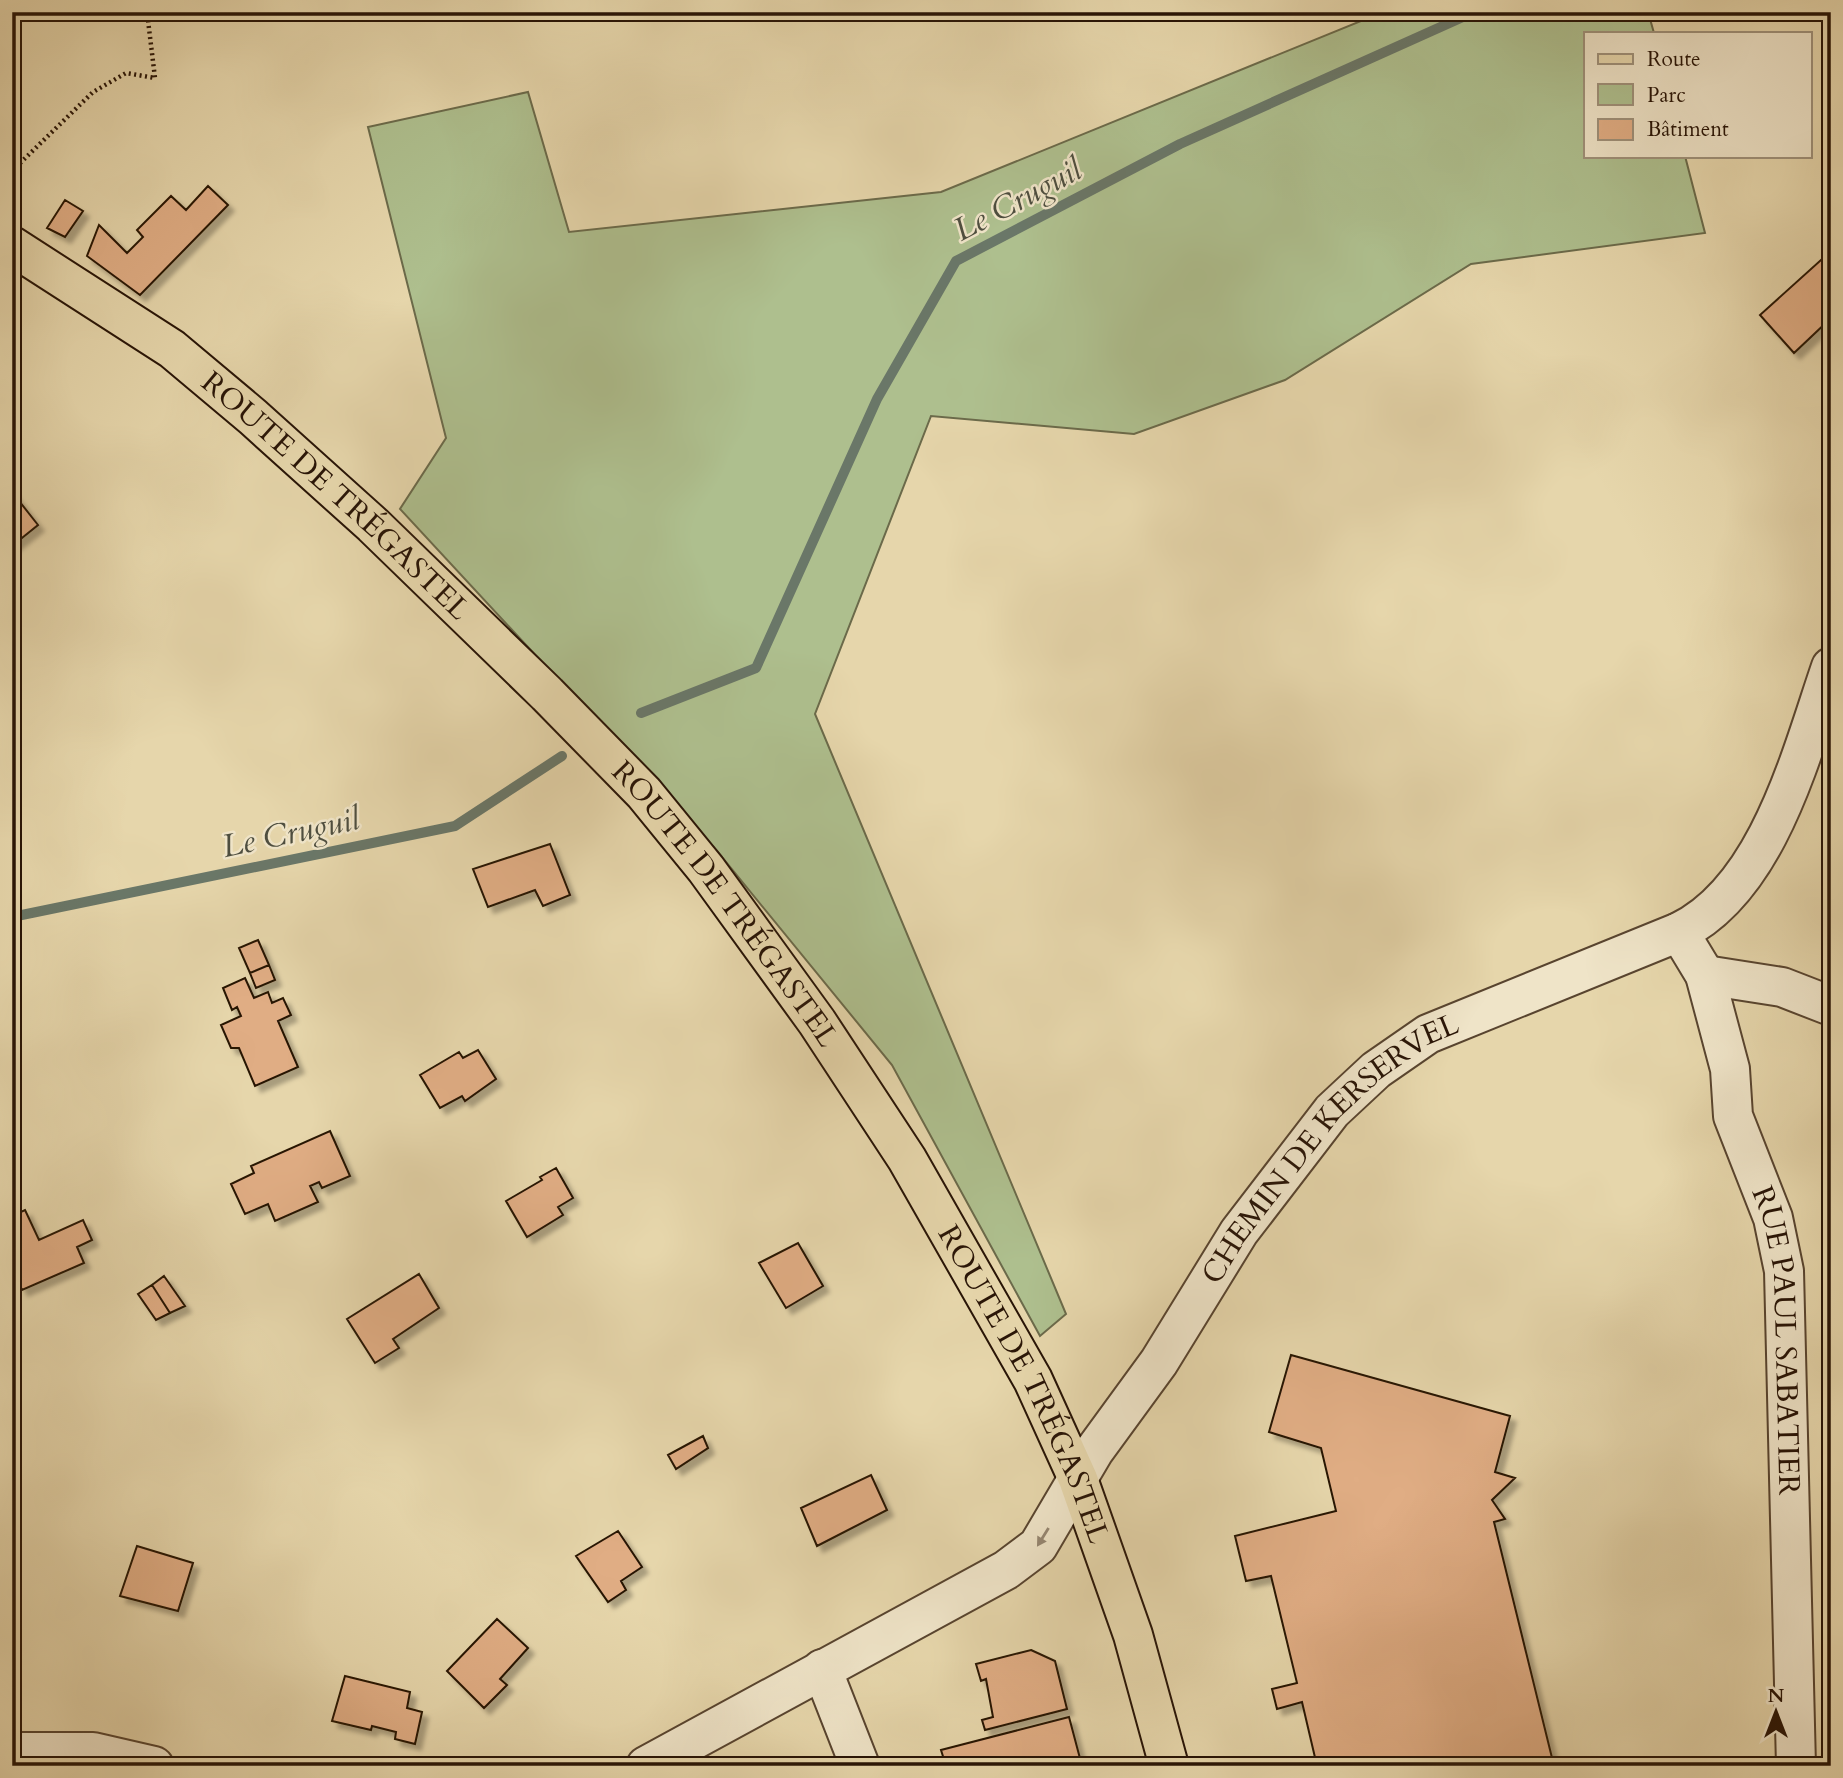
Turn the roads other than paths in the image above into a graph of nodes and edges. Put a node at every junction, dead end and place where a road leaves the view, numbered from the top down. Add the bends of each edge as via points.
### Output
1 (12, 246) edge
2 (1831, 667) edge
3 (1679, 932) junction
4 (1705, 975) junction
5 (1831, 1006) edge
6 (1078, 1479) junction
7 (822, 1669) junction
8 (12, 1752) edge
9 (154, 1766) edge
10 (646, 1766) edge
11 (860, 1766) edge
12 (1169, 1766) edge
13 (1796, 1766) edge

1 - 6 main road, ROUTE DE TRÉGASTEL via 172,349 253,417 373,525 645,793 817,1022 906,1159 1032,1380
2 - 3 street, CHEMIN DE KERSERVEL via 1783,807 1730,895 1702,921
3 - 4 street, RUE PAUL SABATIER
3 - 6 street, CHEMIN DE KERSERVEL via 1427,1034 1376,1070 1332,1111 1239,1232 1187,1320
4 - 5 street via 1782,987
4 - 13 street, RUE PAUL SABATIER via 1730,1069 1733,1116 1773,1218 1784,1271
6 -> 7 street, CHEMIN DE KERSERVEL via 1038,1546 1022,1559
6 - 12 main road, ROUTE DE TRÉGASTEL via 1133,1635
7 - 10 street, CHEMIN DE KERSERVEL
7 - 11 street
8 - 9 street via 65,1749

